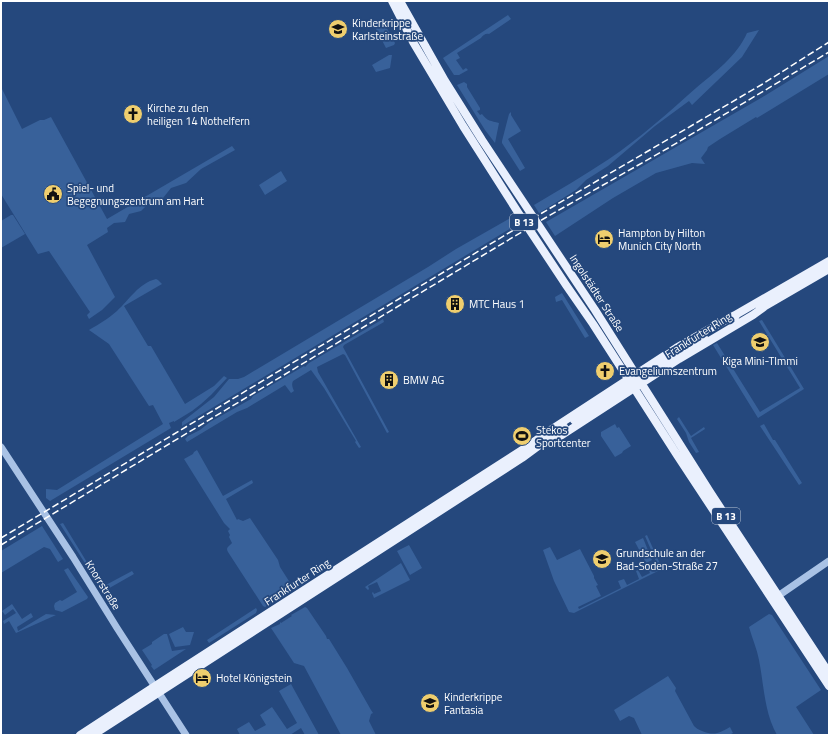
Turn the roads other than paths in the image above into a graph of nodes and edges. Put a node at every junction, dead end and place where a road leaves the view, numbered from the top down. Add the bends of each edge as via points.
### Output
1 (392, 1) edge
2 (400, 1) edge
3 (829, 261) edge
4 (829, 269) edge
5 (764, 307) junction
6 (737, 314) junction
7 (704, 338) junction
8 (655, 362) junction
9 (661, 371) junction
10 (632, 376) junction
11 (638, 386) junction
12 (612, 390) junction
13 (618, 399) junction
14 (574, 420) junction
15 (1, 447) edge
16 (525, 448) junction
17 (677, 455) junction
18 (522, 458) junction
19 (688, 459) junction
20 (829, 561) edge
21 (775, 598) junction
22 (829, 673) edge
23 (829, 686) edge
24 (157, 689) junction
25 (80, 735) edge
26 (93, 735) edge
27 (186, 735) edge

1 - 10 main road, Ingolstädter Straße / B 13 via 463,126 519,214 593,324
2 - 10 main road, Ingolstädter Straße / B 13 via 445,81 573,277
3 - 6 main road, Frankfurter Ring
4 - 5 main road, Frankfurter Ring
5 - 7 main road, Frankfurter Ring
5 - 9 main road, Frankfurter Ring
6 - 7 main road, Frankfurter Ring
6 - 8 main road, Frankfurter Ring
7 - 14 main road, Frankfurter Ring, bridge
8 - 9 main road via 654,366
8 - 10 main road, Frankfurter Ring
9 - 11 main road, Frankfurter Ring
10 - 11 main road, Ingolstädter Straße / B 13
10 - 12 main road, Frankfurter Ring
11 - 13 main road, Frankfurter Ring
11 - 17 main road, Ingolstädter Straße / B 13
11 - 19 main road, Ingolstädter Straße / B 13
12 - 13 main road
12 - 16 main road, Frankfurter Ring
13 - 18 main road, Frankfurter Ring
14 - 16 main road, Frankfurter Ring
14 - 18 main road, Frankfurter Ring
15 - 24 street, Knorrstraße
16 - 24 main road, Frankfurter Ring
17 - 19 main road via 681,453
17 - 21 main road, Ingolstädter Straße / B 13 via 736,545
18 - 24 main road, Frankfurter Ring
19 - 21 main road, Ingolstädter Straße / B 13
20 - 21 street
21 - 22 main road, B 13
21 - 23 main road, B 13
24 - 25 main road, Frankfurter Ring
24 - 26 main road, Frankfurter Ring
24 - 27 street, Knorrstraße

